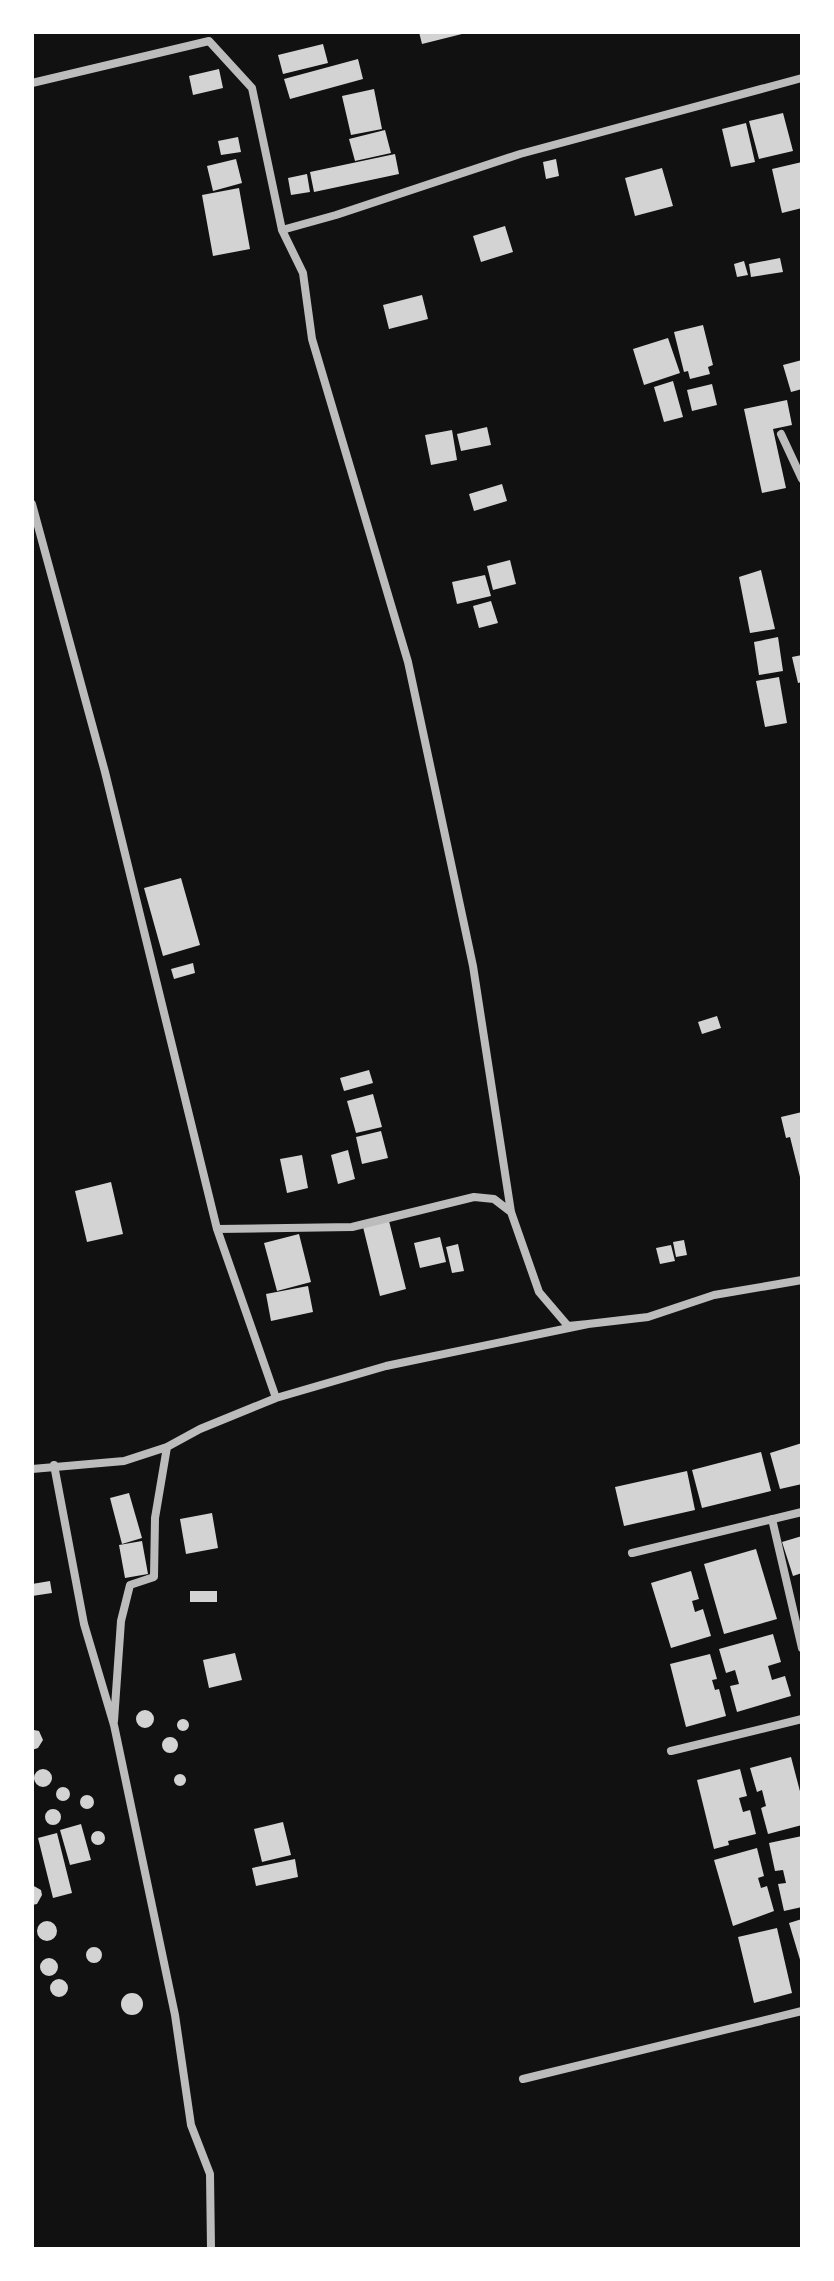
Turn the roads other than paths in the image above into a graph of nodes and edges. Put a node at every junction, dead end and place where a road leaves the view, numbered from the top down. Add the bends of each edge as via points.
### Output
1 (802, 78) edge
2 (32, 83) edge
3 (282, 230) junction
4 (781, 434) dead end
5 (802, 479) edge
6 (32, 504) edge
7 (511, 1212) junction
8 (217, 1229) junction
9 (802, 1280) edge
10 (588, 1324) junction
11 (276, 1398) junction
12 (167, 1447) junction
13 (54, 1465) junction
14 (32, 1469) edge
15 (802, 1512) edge
16 (772, 1519) junction
17 (632, 1553) dead end
18 (802, 1648) edge
19 (802, 1719) edge
20 (114, 1725) junction
21 (671, 1751) dead end
22 (802, 2011) edge
23 (523, 2079) dead end
24 (211, 2249) edge

1 - 3 street via 520,154
2 - 3 street via 209,41 252,88
3 - 7 street via 303,273 312,339 408,662 473,966
4 - 5 street
6 - 8 street via 105,772
7 - 8 street via 494,1199 474,1197 352,1227
7 - 10 street via 539,1292 568,1326
8 - 11 street
9 - 10 street via 714,1295 648,1317
10 - 11 street via 386,1366
11 - 12 street
12 - 13 street via 124,1461
12 - 20 street via 155,1518 154,1577 130,1585 121,1621
13 - 14 street
13 - 20 street via 84,1624
15 - 16 street
16 - 17 street
16 - 18 street
19 - 21 street
20 - 24 street via 175,2015 191,2125 210,2174
22 - 23 street

